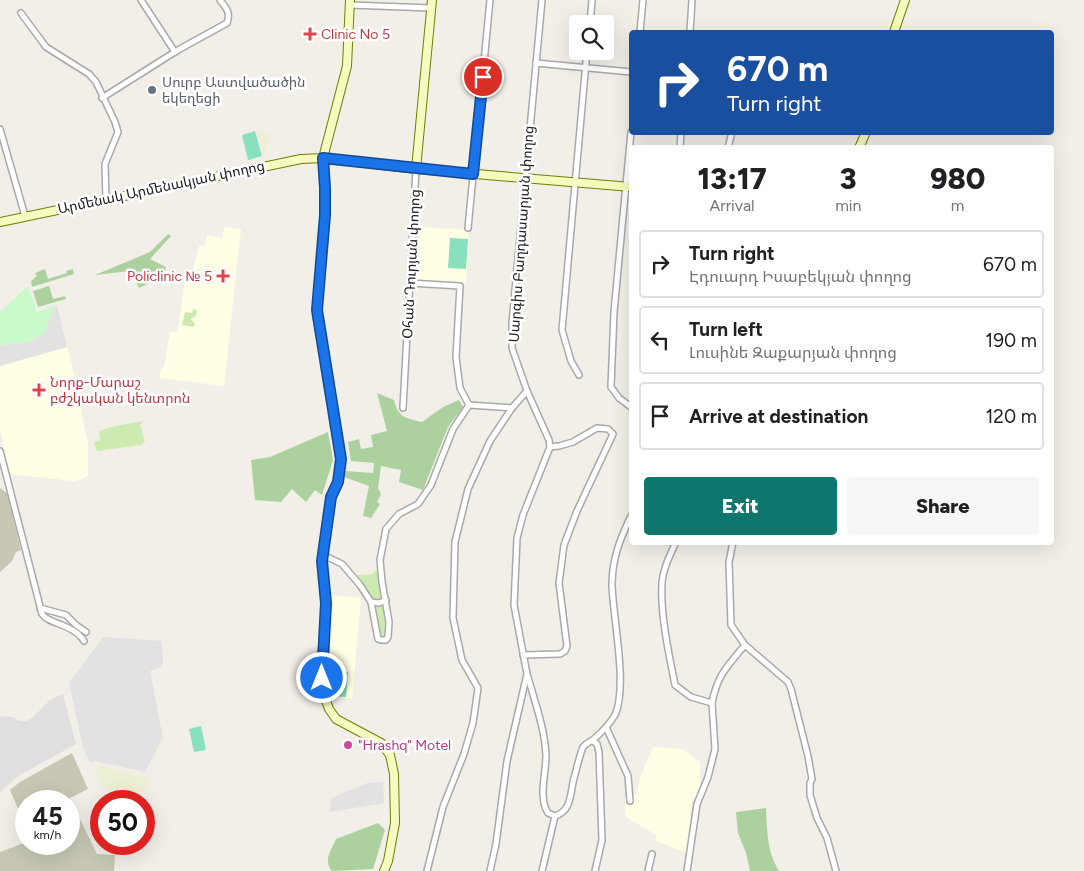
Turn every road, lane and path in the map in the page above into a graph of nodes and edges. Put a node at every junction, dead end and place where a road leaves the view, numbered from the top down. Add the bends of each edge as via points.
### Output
1 (141, 0) edge
2 (220, 0) edge
3 (490, 0) edge
4 (542, 0) edge
5 (592, 0) edge
6 (643, 0) edge
7 (692, 0) edge
8 (905, 0) edge
9 (350, 2) edge
10 (432, 4) edge
11 (21, 13) dead end
12 (591, 15) edge
13 (640, 30) edge
14 (690, 30) edge
15 (895, 30) edge
16 (176, 52) junction
17 (586, 60) edge
18 (536, 64) junction
19 (585, 68) junction
20 (629, 72) edge
21 (102, 98) junction
22 (0, 129) edge
23 (323, 158) junction
24 (416, 169) junction
25 (473, 174) junction
26 (524, 178) junction
27 (576, 183) junction
28 (629, 187) edge
29 (106, 199) junction
30 (25, 216) junction
31 (0, 222) edge
32 (468, 228) dead end
33 (410, 283) junction
34 (579, 374) dead end
35 (527, 391) junction
36 (468, 405) junction
37 (629, 406) edge
38 (403, 408) dead end
39 (512, 408) junction
40 (550, 447) junction
41 (0, 451) edge
42 (629, 520) edge
43 (674, 545) edge
44 (732, 545) edge
45 (323, 555) junction
46 (386, 600) junction
47 (371, 602) junction
48 (40, 608) junction
49 (86, 632) dead end
50 (84, 641) dead end
51 (745, 645) junction
52 (523, 656) junction
53 (527, 674) junction
54 (712, 703) junction
55 (606, 727) junction
56 (593, 740) junction
57 (630, 801) dead end
58 (555, 816) junction
59 (652, 854) dead end
60 (384, 871) edge
61 (427, 871) edge
62 (490, 871) edge
63 (542, 871) edge
64 (595, 871) edge
65 (648, 871) edge
66 (687, 871) edge
67 (836, 871) edge

1 - 16 street
2 - 16 street via 229,12 227,23
3 - 25 street
4 - 18 street, Սարգիս Բաղդասարյան փողոց
5 - 12 street
6 - 13 street
7 - 14 street
8 - 15 main road
9 - 10 street
9 - 23 main road via 347,66
10 - 24 main road, Օհան Դուրյան փողոց
11 - 21 street via 46,47 89,74
16 - 21 street
17 - 19 street
18 - 19 street
18 - 26 street, Սարգիս Բաղդասարյան փողոց
19 - 20 street
19 - 27 street
21 - 29 street via 118,132 105,164
22 - 30 street
23 - 24 main road, Արմենակ Արմենակյան փողոց
23 - 29 main road, Արմենակ Արմենակյան փողոց via 296,159
23 - 45 main road via 325,215 317,310 341,459 338,482 331,497
24 - 25 main road, Արմենակ Արմենակյան փողոց
24 - 33 street, Օհան Դուրյան փողոց
25 - 26 main road, Արմենակ Արմենակյան փողոց
25 - 32 street
26 - 27 main road, Արմենակ Արմենակյան փողոց
26 - 35 street, Սարգիս Բաղդասարյան փողոց via 512,348
27 - 28 main road, Արմենակ Արմենակյան փողոց
27 - 34 street via 562,330 571,361
28 - 37 street via 613,322 611,387 618,398
29 - 30 main road, Արմենակ Արմենակյան փողոց
30 - 31 main road, Արմենակ Արմենակյան փողոց
33 - 36 street via 460,286 456,357 460,388
33 - 38 street, Օհան Դուրյան փողոց
35 - 39 street
35 - 40 street, Սարգիս Բաղդասարյան փողոց
36 - 39 street
36 - 46 street via 453,429 432,485 418,504 399,514 386,529 380,560
39 - 61 street via 490,440 468,489 455,542 453,618 462,660 478,688 473,723 443,807
40 - 52 street via 517,538 514,605
40 - 52 street via 572,442 597,428 611,430 612,436 564,545 559,583 567,646 560,654
41 - 48 street
42 - 55 street via 619,541 612,585 620,700
43 - 54 street via 662,582 665,627 675,685 691,697
44 - 51 street via 729,564 731,625
45 - 47 street via 342,564
45 - 60 main road via 326,603 322,664 324,697 336,719 381,743 390,755 394,774 395,823
46 - 47 street
46 - 47 street via 388,637 383,640 377,637
48 - 49 street via 66,615
48 - 50 street via 44,617 64,624
51 - 54 street via 722,672
51 - 67 street via 788,682 791,689 808,756 812,780 810,795
52 - 53 street
53 - 58 street via 544,738 544,804 548,813
53 - 62 street via 507,761
54 - 66 street via 715,748 708,778 697,804
55 - 56 street
55 - 57 street via 628,776
56 - 58 street via 582,749 568,805
56 - 64 street via 599,752 602,840
58 - 63 street
59 - 65 street

